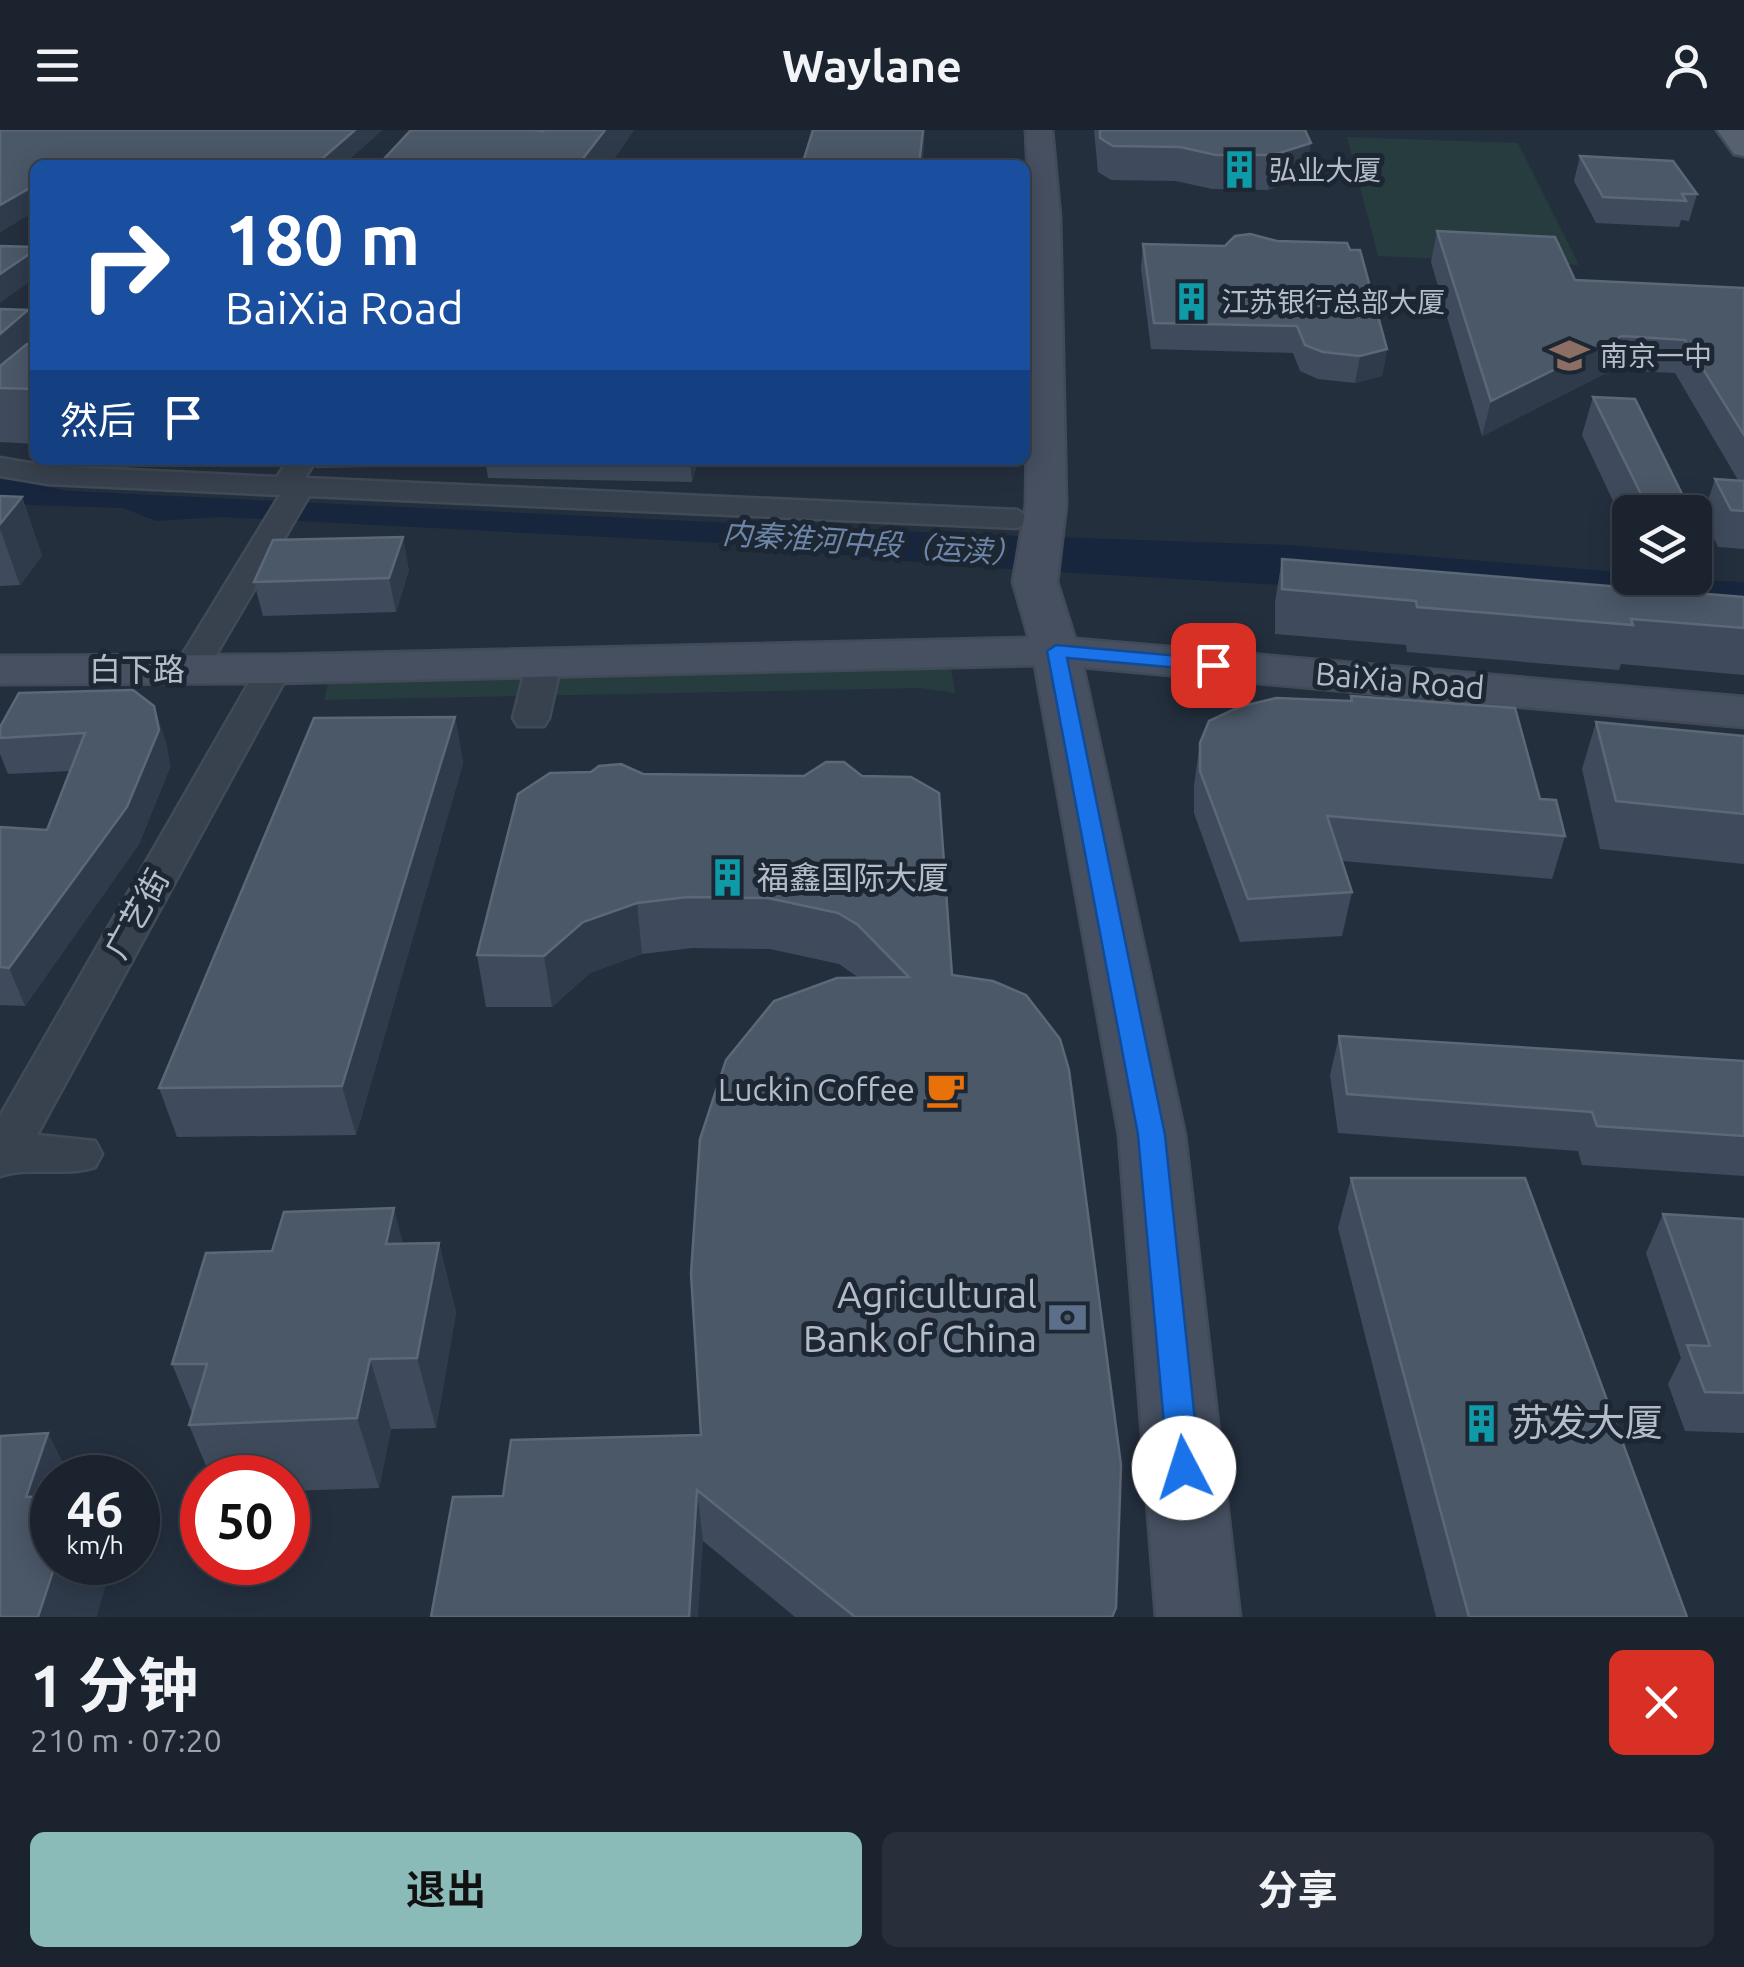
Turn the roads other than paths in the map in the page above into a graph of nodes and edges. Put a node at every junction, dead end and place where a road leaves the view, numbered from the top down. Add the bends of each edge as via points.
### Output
1 (1039, 130) edge
2 (1730, 130) edge
3 (1744, 148) edge
4 (1035, 217) edge
5 (0, 467) edge
6 (296, 478) edge
7 (1032, 512) junction
8 (1056, 651) junction
9 (544, 663) junction
10 (274, 669) junction
11 (0, 670) edge
12 (190, 670) junction
13 (1744, 712) edge
14 (531, 718) dead end
15 (78, 1154) dead end
16 (2, 1155) edge
17 (1198, 1617) edge

1 - 4 main road
2 - 3 main road
4 - 7 main road
5 - 6 street via 48,475
6 - 7 street
6 - 12 street via 270,540
7 - 8 main road via 1035,582
8 - 9 main road, BaiXia Road
8 - 13 main road, BaiXia Road
8 - 17 main road via 1152,1135
9 - 10 main road, 白下路
9 - 14 street
10 - 12 main road, 白下路
10 - 16 street, 广艺街 via 224,789
11 - 12 main road, 白下路
15 - 16 street

